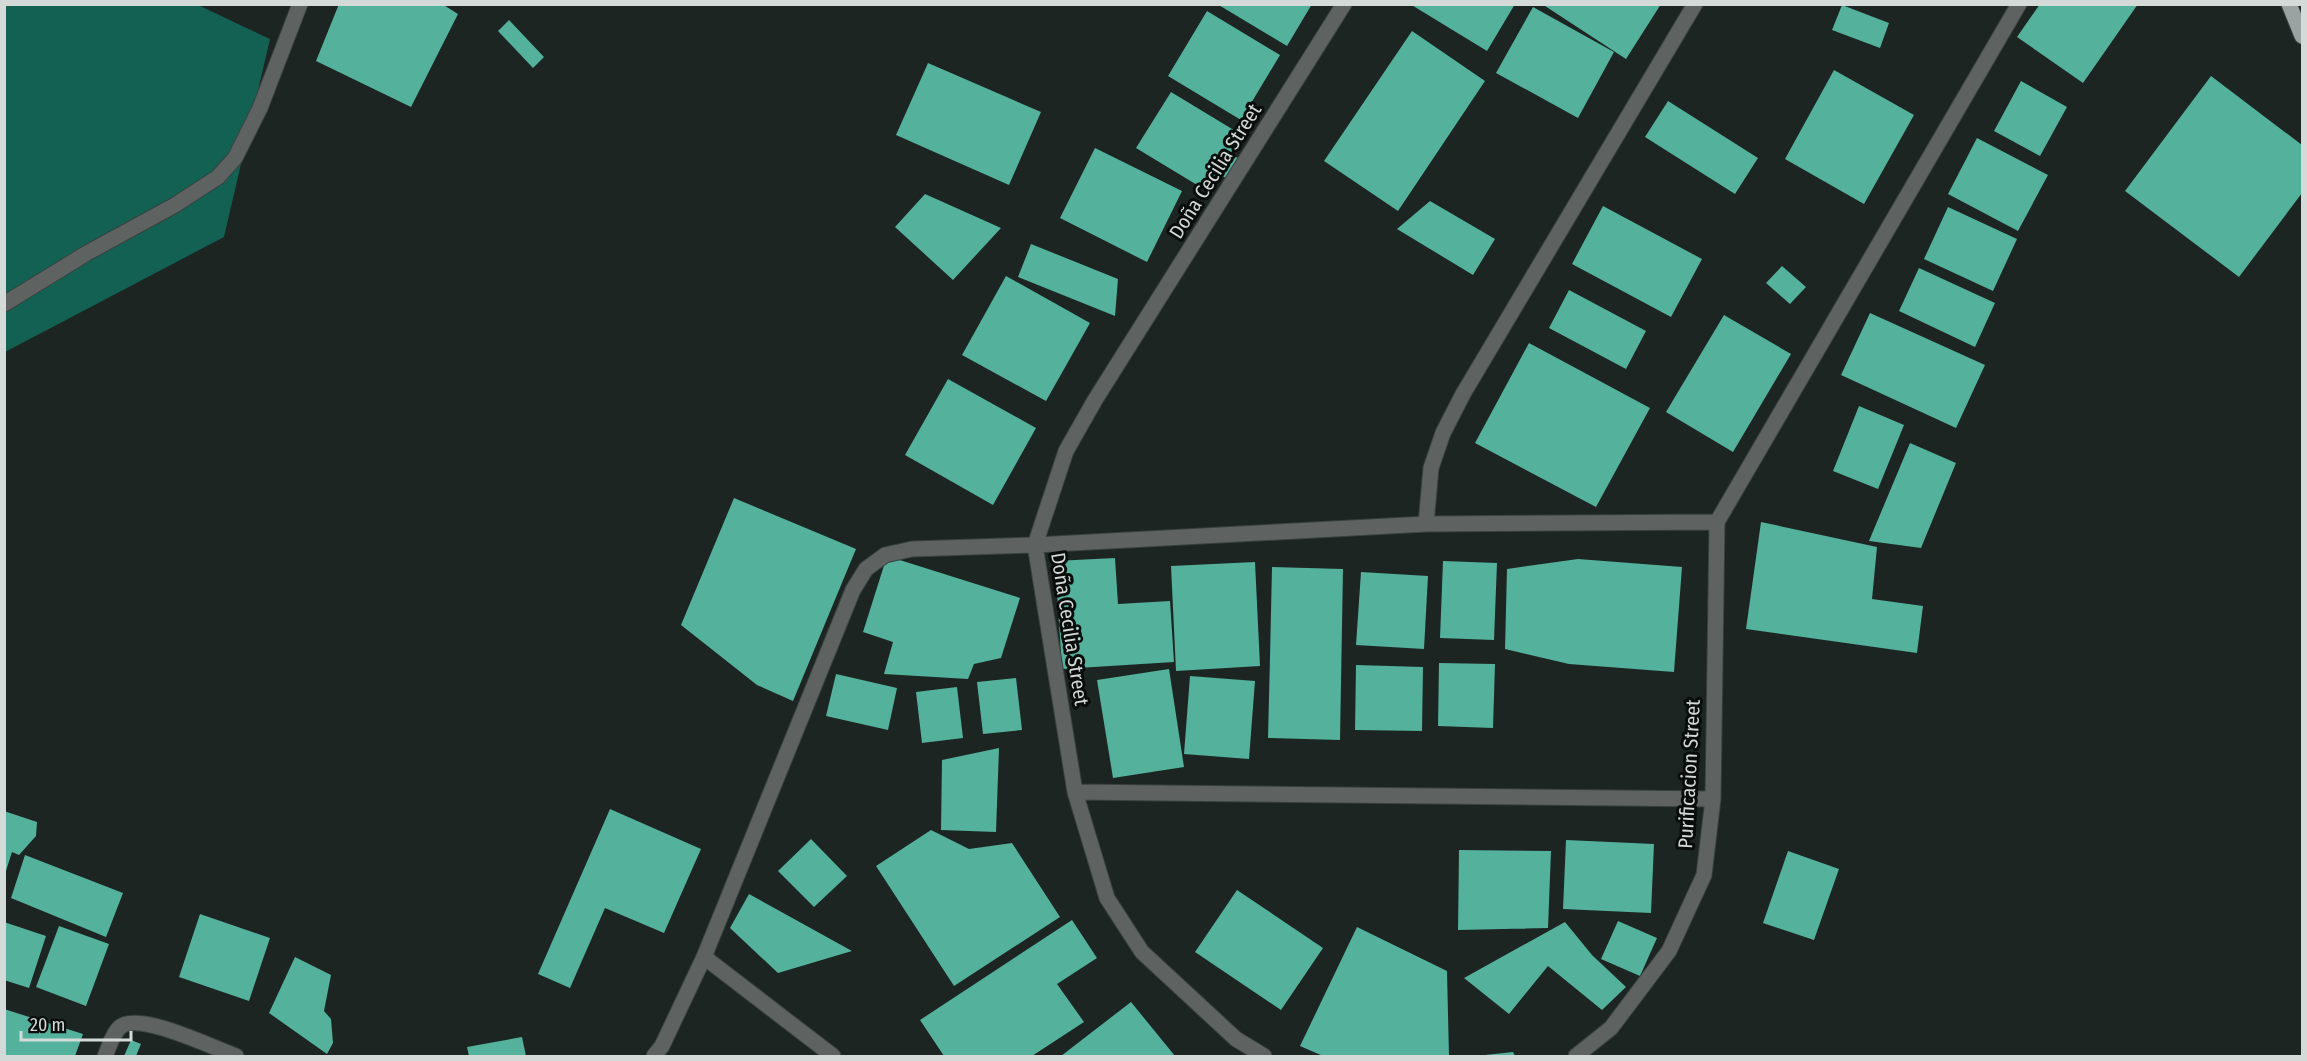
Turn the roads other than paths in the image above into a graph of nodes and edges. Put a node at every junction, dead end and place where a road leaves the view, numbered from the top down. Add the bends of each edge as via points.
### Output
1 (300, 4) edge
2 (1344, 4) edge
3 (1695, 4) edge
4 (2019, 4) edge
5 (2289, 4) edge
6 (2302, 36) edge
7 (4, 304) edge
8 (1717, 522) junction
9 (1426, 524) junction
10 (1035, 545) junction
11 (1075, 792) junction
12 (1713, 799) junction
13 (704, 957) junction
14 (105, 1056) edge
15 (236, 1056) edge
16 (654, 1056) edge
17 (833, 1056) edge
18 (1264, 1056) edge
19 (1576, 1056) edge

1 - 7 street via 260,108 235,158 218,177
2 - 10 street, Doña Cecilia Street via 1089,410 1066,451
3 - 9 street via 1463,394 1431,468
4 - 8 street
5 - 6 main road
8 - 9 street
8 - 12 street, Purificacion Street
9 - 10 street
10 - 11 street, Doña Cecilia Street
10 - 13 street via 912,549 885,555 866,569
11 - 12 street
11 - 18 street, Doña Cecilia Street via 1107,898 1142,952 1236,1039
12 - 19 street, Purificacion Street via 1704,875 1669,951 1611,1028
13 - 16 street
13 - 17 street
14 - 15 street via 120,1027 130,1022 148,1024

